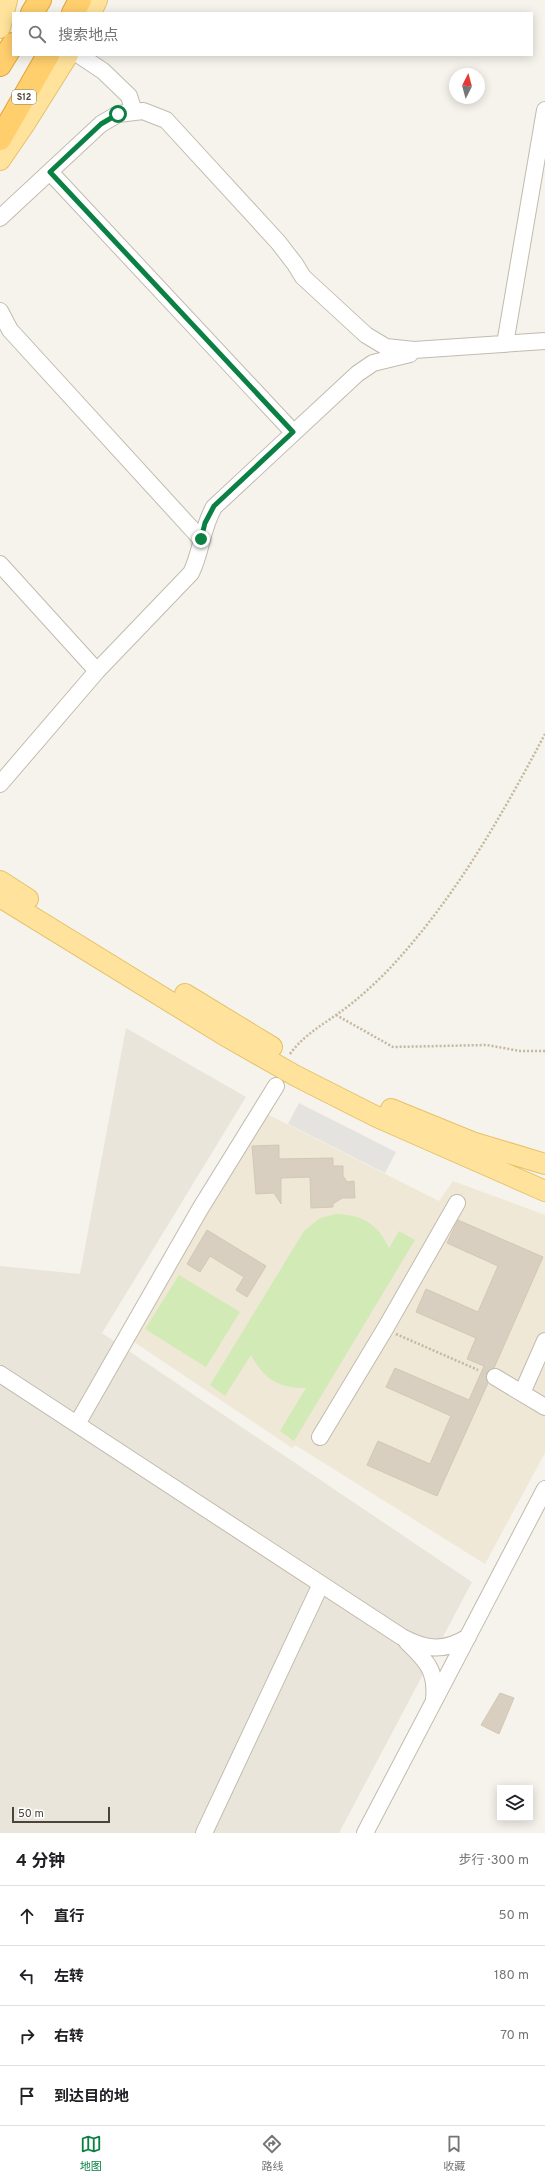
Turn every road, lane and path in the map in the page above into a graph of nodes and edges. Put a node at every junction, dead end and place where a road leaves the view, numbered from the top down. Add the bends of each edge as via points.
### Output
1 (7, 0) edge
2 (21, 0) edge
3 (40, 0) edge
4 (80, 0) edge
5 (98, 0) edge
6 (15, 12) edge
7 (33, 12) edge
8 (74, 12) edge
9 (92, 12) edge
10 (12, 19) edge
11 (0, 28) edge
12 (0, 40) edge
13 (12, 46) edge
14 (47, 56) edge
15 (67, 56) edge
16 (82, 56) edge
17 (0, 65) edge
18 (545, 110) edge
19 (134, 112) junction
20 (0, 138) edge
21 (0, 160) edge
22 (50, 172) junction
23 (0, 218) edge
24 (0, 311) edge
25 (368, 336) junction
26 (545, 341) edge
27 (504, 344) junction
28 (443, 348) junction
29 (373, 364) junction
30 (293, 432) junction
31 (201, 539) junction
32 (0, 564) edge
33 (97, 671) junction
34 (545, 734) edge
35 (0, 784) edge
36 (3, 893) edge
37 (336, 1015) junction
38 (545, 1050) edge
39 (289, 1057) junction
40 (276, 1086) dead end
41 (545, 1164) edge
42 (545, 1191) edge
43 (457, 1202) dead end
44 (385, 1329) junction
45 (545, 1341) edge
46 (478, 1370) dead end
47 (0, 1374) edge
48 (495, 1377) dead end
49 (522, 1393) junction
50 (545, 1407) edge
51 (77, 1424) junction
52 (320, 1437) dead end
53 (545, 1489) edge
54 (321, 1584) junction
55 (402, 1637) junction
56 (468, 1637) junction
57 (434, 1702) junction
58 (204, 1833) edge
59 (365, 1833) edge

1 - 11 main road
2 - 6 main road
3 - 7 highway
4 - 8 highway
5 - 9 main road
10 - 12 main road
13 - 17 highway
14 - 20 highway, S12
15 - 21 main road
16 - 19 street via 104,71 129,96
18 - 27 street
19 - 22 street via 118,114 101,124
19 - 25 street via 143,111 166,120 278,242 303,277
22 - 23 street
22 - 30 street
24 - 31 street via 10,330
25 - 28 street via 386,347 414,350
25 - 29 street via 377,355
26 - 27 street
27 - 28 street
28 - 29 street
29 - 30 street via 358,374
30 - 31 street via 214,506 205,523
31 - 33 street via 198,558 191,573
32 - 33 street
33 - 35 street
34 - 37 path via 483,846 445,902 390,967
36 - 39 main road
36 - 42 main road via 224,1035 296,1076 376,1117
37 - 38 path via 393,1047 487,1045 520,1051
37 - 39 path via 306,1036
39 - 41 main road via 386,1108 472,1142
40 - 51 street via 200,1209
43 - 44 street
44 - 46 path
44 - 52 street
45 - 49 street
47 - 51 street
48 - 49 street
49 - 50 street
51 - 54 street
53 - 56 street
54 - 55 street
54 - 58 street
55 - 56 street via 418,1646 444,1648 456,1645
55 - 57 street via 418,1652 434,1677
56 - 57 street
57 - 59 street

